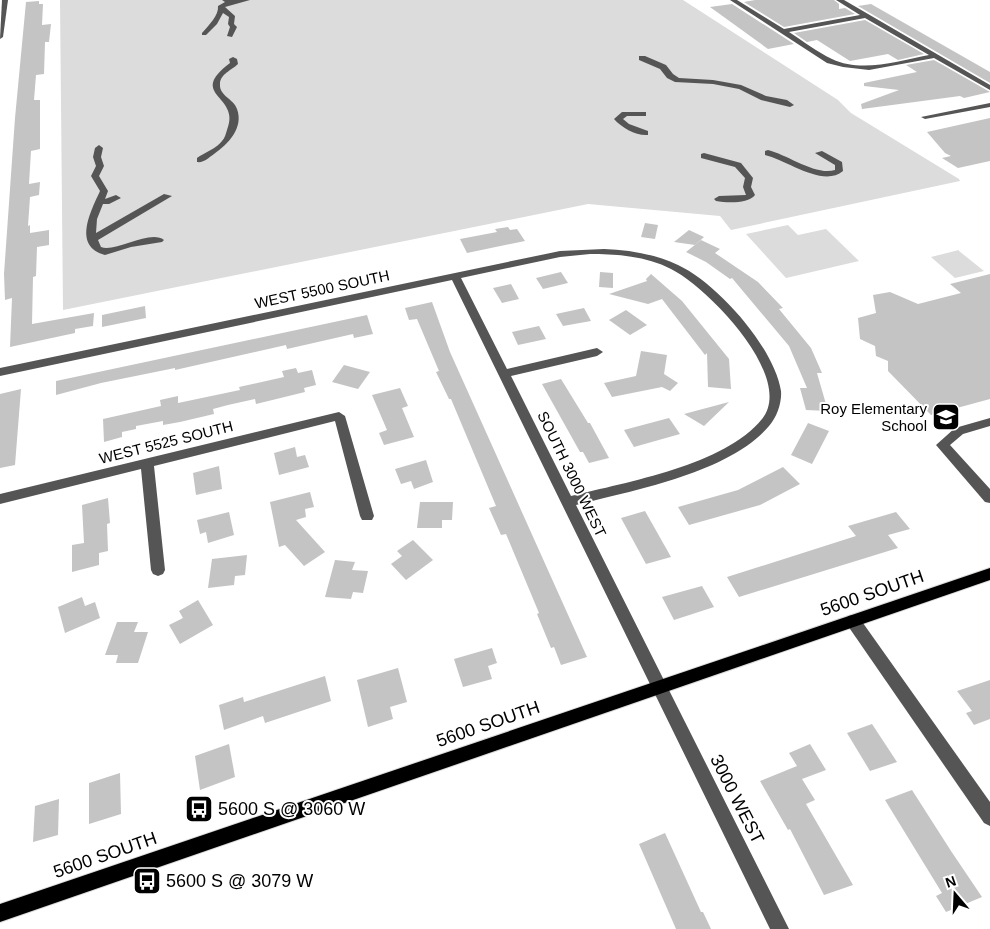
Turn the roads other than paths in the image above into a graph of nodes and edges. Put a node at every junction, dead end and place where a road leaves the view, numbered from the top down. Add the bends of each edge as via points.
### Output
1 (4, 0) edge
2 (247, 0) edge
3 (733, 0) edge
4 (839, 0) edge
5 (225, 6) edge
6 (866, 16) junction
7 (783, 31) junction
8 (204, 34) dead end
9 (230, 36) dead end
10 (0, 37) edge
11 (935, 56) junction
12 (642, 58) dead end
13 (233, 59) dead end
14 (990, 88) edge
15 (990, 105) edge
16 (790, 106) dead end
17 (643, 114) dead end
18 (925, 117) dead end
19 (645, 133) dead end
20 (98, 148) dead end
21 (768, 153) dead end
22 (819, 153) dead end
23 (704, 156) dead end
24 (200, 160) dead end
25 (167, 196) dead end
26 (116, 198) dead end
27 (719, 199) dead end
28 (100, 200) junction
29 (92, 239) junction
30 (159, 240) dead end
31 (455, 276) junction
32 (597, 352) dead end
33 (0, 372) edge
34 (504, 374) junction
35 (990, 422) edge
36 (147, 463) junction
37 (990, 498) edge
38 (0, 500) edge
39 (567, 502) junction
40 (368, 516) dead end
41 (158, 570) dead end
42 (990, 574) edge
43 (853, 621) junction
44 (659, 687) junction
45 (990, 817) edge
46 (0, 912) edge
47 (780, 929) edge

1 - 10 street
2 - 5 street
3 - 7 street
4 - 6 street
5 - 8 street via 216,23
5 - 9 street via 232,16 234,28
6 - 7 street
6 - 11 street
7 - 11 street via 843,66 873,69
11 - 14 street
12 - 16 street via 663,67 678,80 741,87
13 - 24 street via 233,65 216,79 213,93 233,108 234,125 226,142
15 - 18 street
17 - 19 street via 625,114 618,119 626,126
20 - 28 street via 100,166 96,176 104,191
21 - 22 street via 785,156 820,174 839,171 839,164
23 - 27 street via 738,165 749,178 748,198
25 - 29 street
26 - 28 street via 106,202
28 - 29 street via 90,228
29 - 30 street via 98,251 105,252
31 - 33 street, WEST 5500 SOUTH
31 - 34 street, SOUTH 3000 WEST
31 - 39 street, WEST 5500 SOUTH via 590,250 620,251 652,258 692,276 711,292 756,346 767,368 775,391 773,409 766,423 745,442 719,458
32 - 34 street
34 - 39 street, SOUTH 3000 WEST
35 - 37 street via 959,431 942,445
36 - 38 street, WEST 5525 SOUTH
36 - 40 street, WEST 5525 SOUTH via 339,416
36 - 41 street
39 - 44 street, SOUTH 3000 WEST
42 - 43 main road, 5600 SOUTH
43 - 44 main road, 5600 SOUTH
43 - 45 street
44 - 46 main road, 5600 SOUTH
44 - 47 street, 3000 WEST

